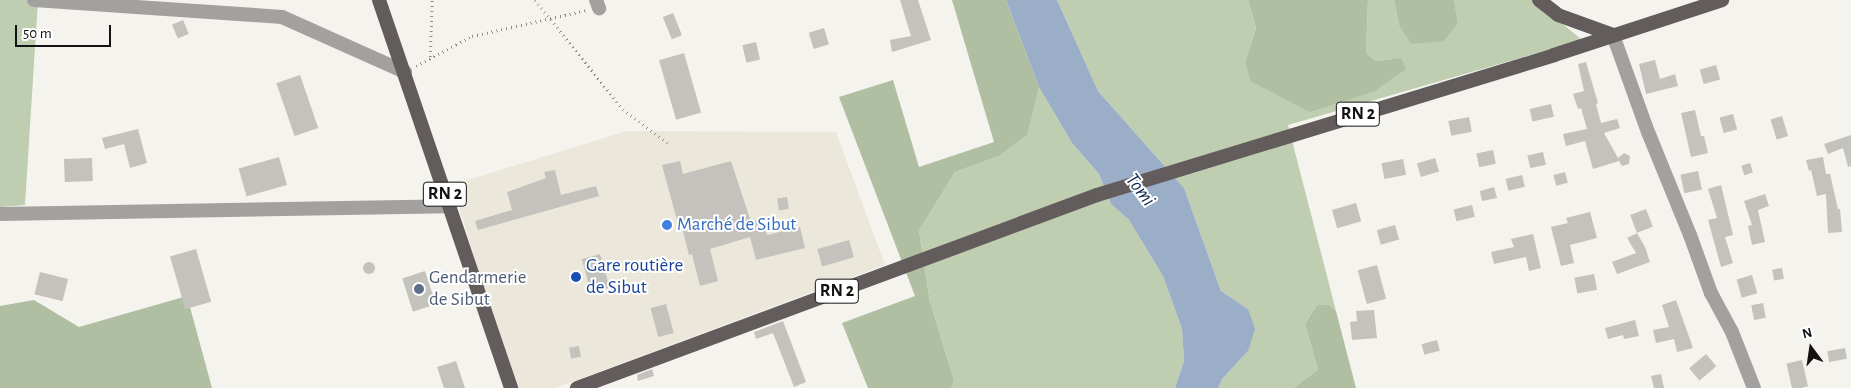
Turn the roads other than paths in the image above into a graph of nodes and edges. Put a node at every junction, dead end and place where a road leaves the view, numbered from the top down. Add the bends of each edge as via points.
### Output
1 (34, 0) edge
2 (379, 0) edge
3 (1539, 0) edge
4 (1722, 0) edge
5 (1613, 35) junction
6 (405, 72) junction
7 (448, 206) junction
8 (0, 214) edge
9 (511, 388) edge
10 (577, 388) edge
11 (1754, 388) edge

1 - 6 street via 282,17
2 - 6 main road, RN 2
3 - 5 main road via 1558,15
4 - 5 main road, RN 2
5 - 10 main road, RN 2 via 1097,195
5 - 11 street via 1711,293 1732,332
6 - 7 main road, RN 2
7 - 8 street
7 - 9 main road, RN 2

